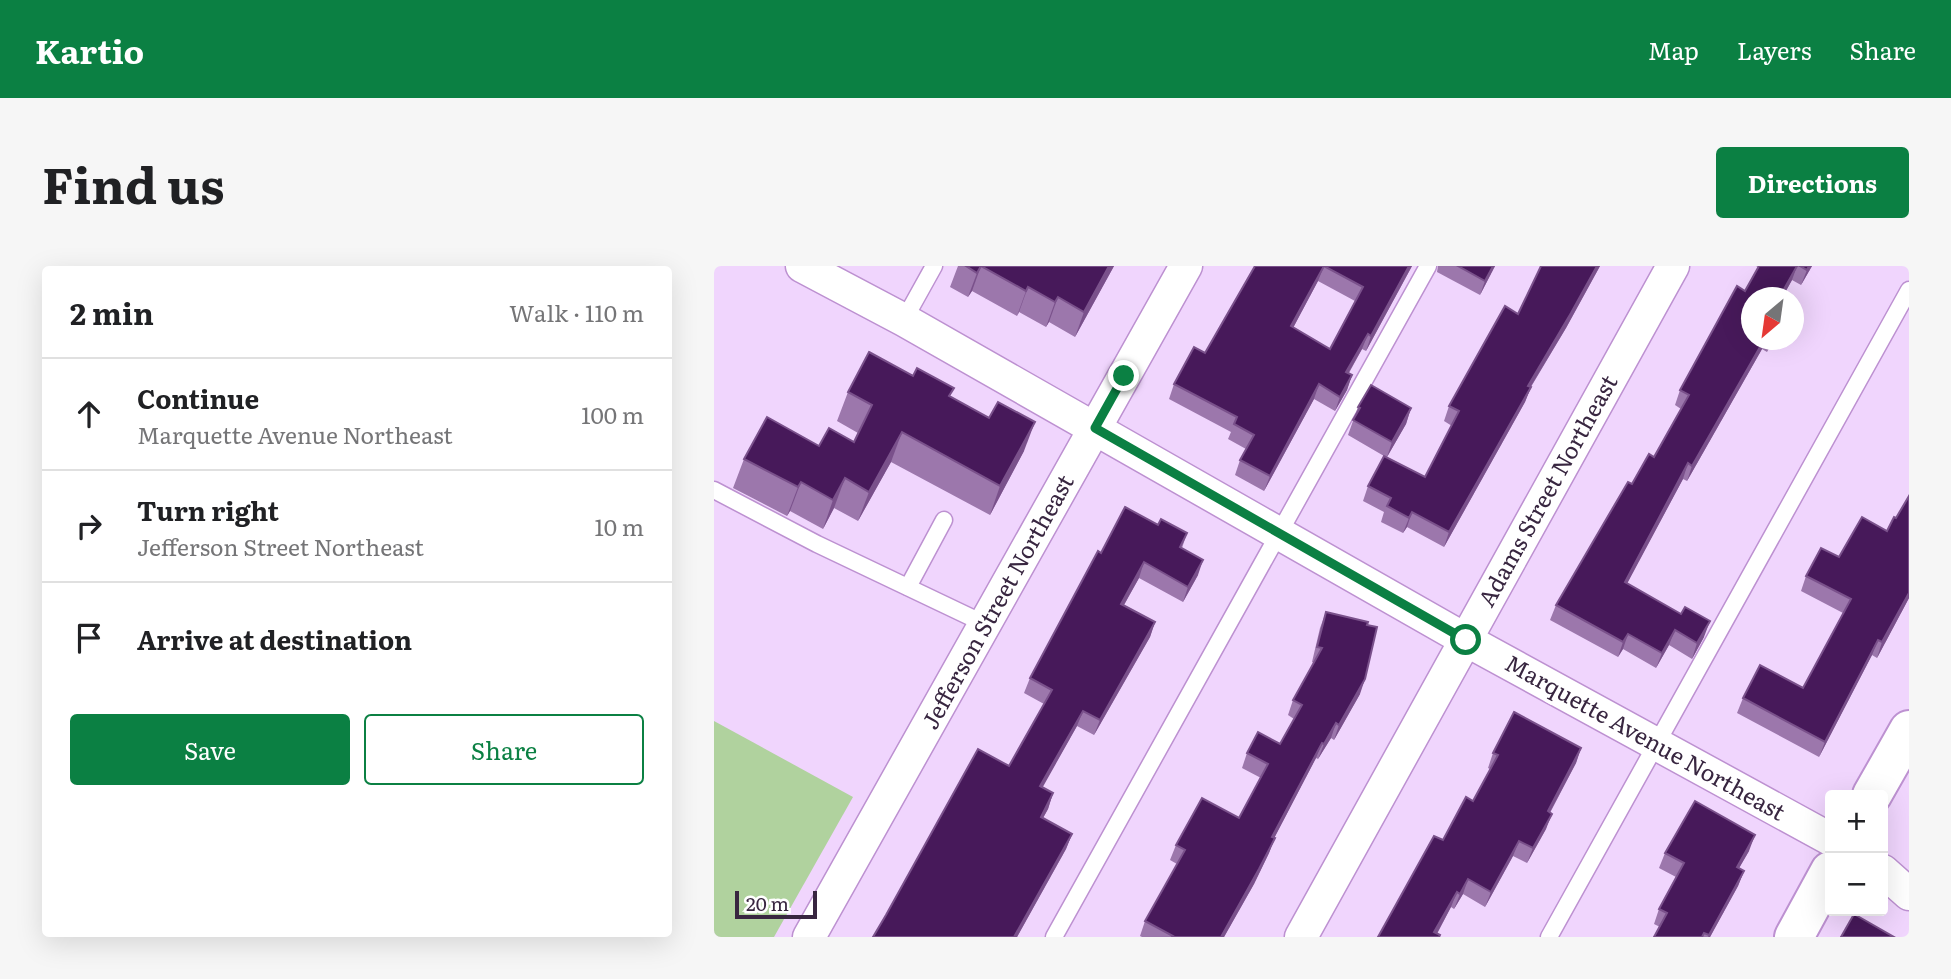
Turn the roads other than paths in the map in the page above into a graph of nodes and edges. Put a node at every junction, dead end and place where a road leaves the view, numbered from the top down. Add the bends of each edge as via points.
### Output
1 (802, 266) edge
2 (934, 266) edge
3 (1186, 266) edge
4 (1428, 266) edge
5 (1673, 266) edge
6 (1909, 289) edge
7 (904, 320) junction
8 (1095, 428) junction
9 (714, 490) edge
10 (944, 520) dead end
11 (1280, 534) junction
12 (908, 587) junction
13 (985, 624) junction
14 (1466, 640) junction
15 (1909, 730) edge
16 (1656, 744) junction
17 (1875, 790) edge
18 (1825, 836) edge
19 (1888, 875) edge
20 (1825, 880) edge
21 (1909, 894) edge
22 (809, 937) edge
23 (1054, 937) edge
24 (1301, 937) edge
25 (1549, 937) edge
26 (1794, 937) edge

1 - 7 street, Marquette Avenue Northeast
2 - 7 lane
3 - 8 street, Jefferson Street Northeast
4 - 11 lane
5 - 14 street, Adams Street Northeast
6 - 16 lane
7 - 8 street, Marquette Avenue Northeast
8 - 11 street, Marquette Avenue Northeast
8 - 13 street, Jefferson Street Northeast
9 - 12 lane
10 - 12 lane
11 - 14 street, Marquette Avenue Northeast
11 - 23 lane
12 - 13 lane
13 - 22 street, Jefferson Street Northeast
14 - 16 street, Marquette Avenue Northeast
14 - 24 street, Adams Street Northeast
15 - 17 street
16 - 18 street, Marquette Avenue Northeast
16 - 25 lane
19 - 21 street
20 - 26 street

